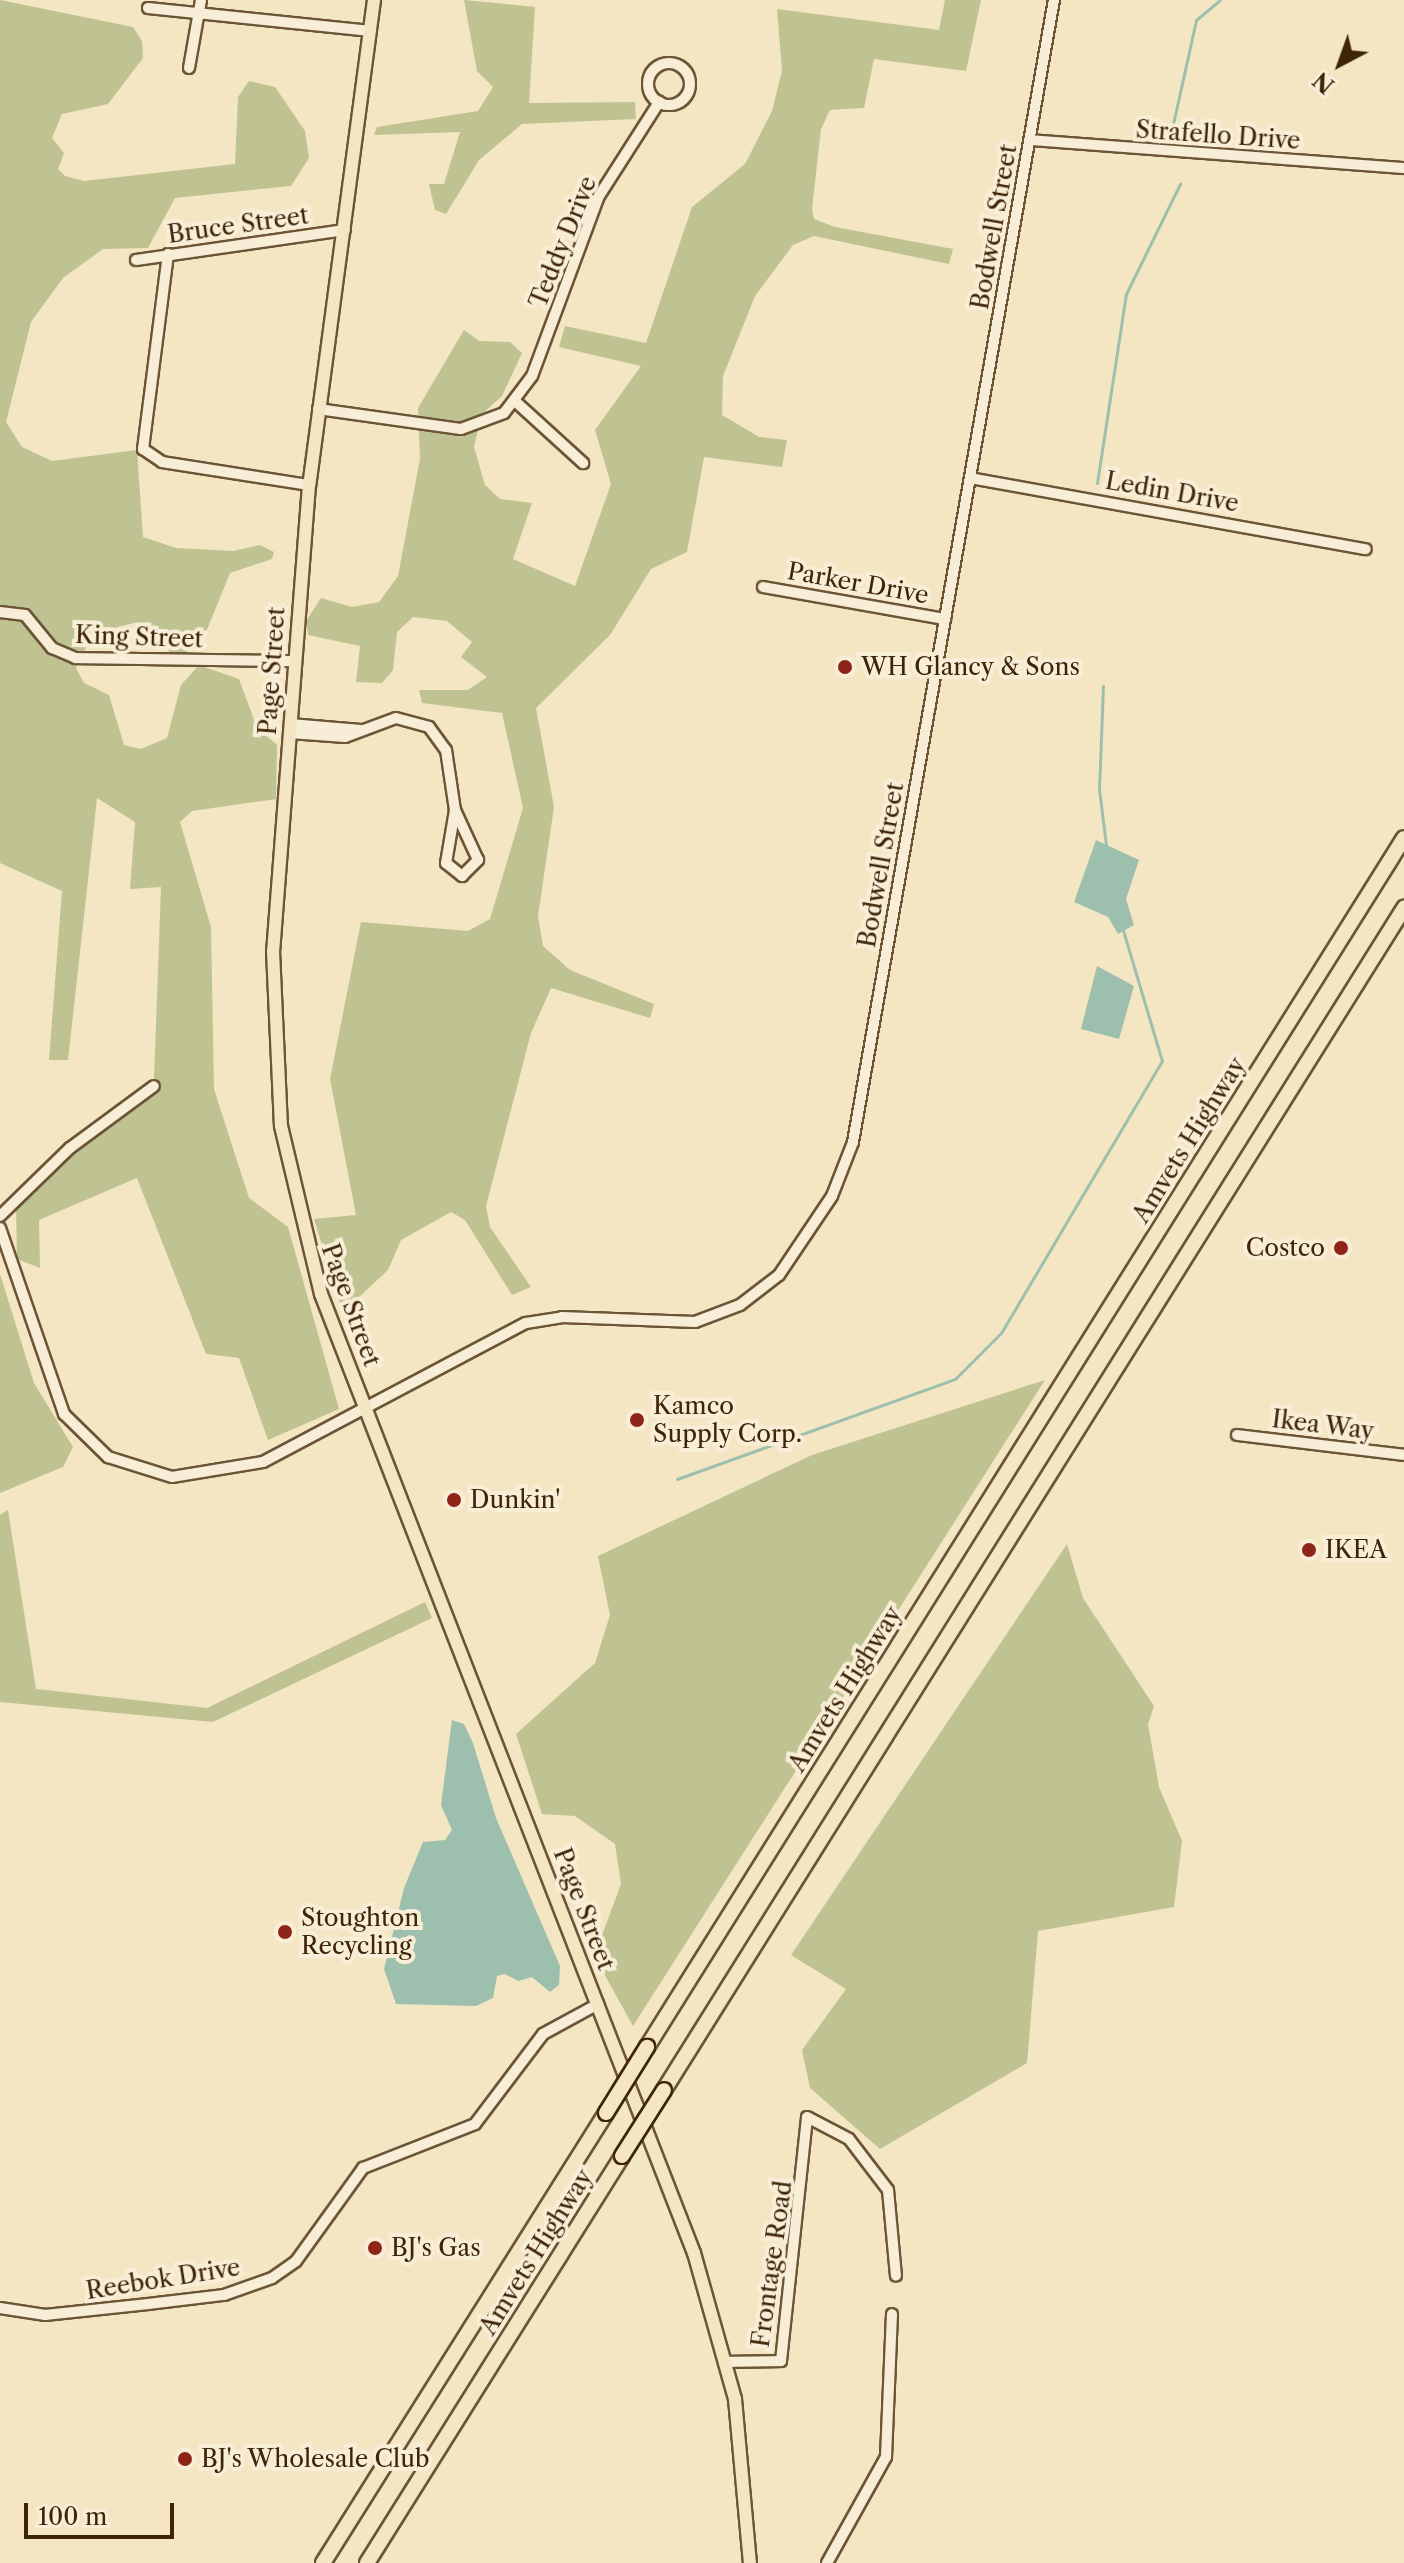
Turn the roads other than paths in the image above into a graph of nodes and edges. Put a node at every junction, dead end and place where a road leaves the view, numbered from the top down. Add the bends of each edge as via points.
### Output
1 (201, 0) edge
2 (374, 0) edge
3 (1054, 0) edge
4 (148, 8) dead end
5 (198, 13) junction
6 (371, 31) junction
7 (189, 68) dead end
8 (659, 102) junction
9 (1030, 140) junction
10 (1404, 168) edge
11 (345, 230) junction
12 (168, 254) junction
13 (136, 260) dead end
14 (516, 402) junction
15 (318, 409) junction
16 (583, 463) dead end
17 (970, 478) junction
18 (309, 485) junction
19 (1366, 549) dead end
20 (763, 587) dead end
21 (0, 612) edge
22 (945, 619) junction
23 (295, 661) junction
24 (290, 729) junction
25 (455, 810) junction
26 (1404, 838) edge
27 (471, 842) junction
28 (449, 843) junction
29 (1404, 908) edge
30 (154, 1086) dead end
31 (0, 1216) edge
32 (0, 1228) edge
33 (366, 1409) junction
34 (1237, 1435) dead end
35 (1404, 1455) edge
36 (598, 2004) junction
37 (896, 2276) dead end
38 (0, 2308) edge
39 (892, 2314) dead end
40 (726, 2362) junction
41 (323, 2563) edge
42 (367, 2563) edge
43 (750, 2563) edge
44 (827, 2563) edge

1 - 5 street
2 - 6 main road, Page Street
3 - 9 street, Bodwell Street
4 - 5 street
5 - 6 street
5 - 7 street
6 - 11 main road, Page Street
8 - 8 street via 679,103 689,92 689,78 676,64 657,67 650,77
8 - 14 street, Teddy Drive via 599,196
9 - 10 street, Strafello Drive
9 - 17 street, Bodwell Street
11 - 12 street, Bruce Street
11 - 15 main road, Page Street
12 - 13 street, Bruce Street
12 - 18 street via 143,449 162,462
14 - 15 street via 492,420 461,429
14 - 16 street
15 - 18 main road, Page Street
17 - 19 street, Ledin Drive
17 - 22 street, Bodwell Street
18 - 23 main road, Page Street
20 - 22 street, Parker Drive
21 - 23 street, King Street via 25,615 52,648 75,658
22 - 33 street, Bodwell Street via 851,1153 793,1258 761,1292 712,1317 666,1325 538,1320
23 - 24 main road, Page Street
24 - 25 street via 342,737 396,718 429,727 446,750
24 - 33 main road, Page Street via 272,981 278,1101 308,1253
25 - 27 street
25 - 28 street
26 - 41 highway, Amvets Highway, bridge
27 - 28 street via 460,835
27 - 28 street via 477,865 462,876 447,867
29 - 42 highway, Amvets Highway, bridge
30 - 31 street via 63,1154
32 - 33 street, Bodwell Street via 56,1398 84,1438 123,1464 172,1477 236,1472
33 - 36 main road, Page Street
34 - 35 street, Ikea Way
36 - 38 street, Reebok Drive via 543,2034 475,2124 358,2171 296,2261 272,2278 224,2295 148,2304 45,2315
36 - 40 main road, Page Street via 690,2240
37 - 40 street, Frontage Road via 893,2204 879,2173 826,2121 804,2122 804,2190 781,2361
39 - 44 street via 886,2457
40 - 43 main road, Page Street via 744,2460

